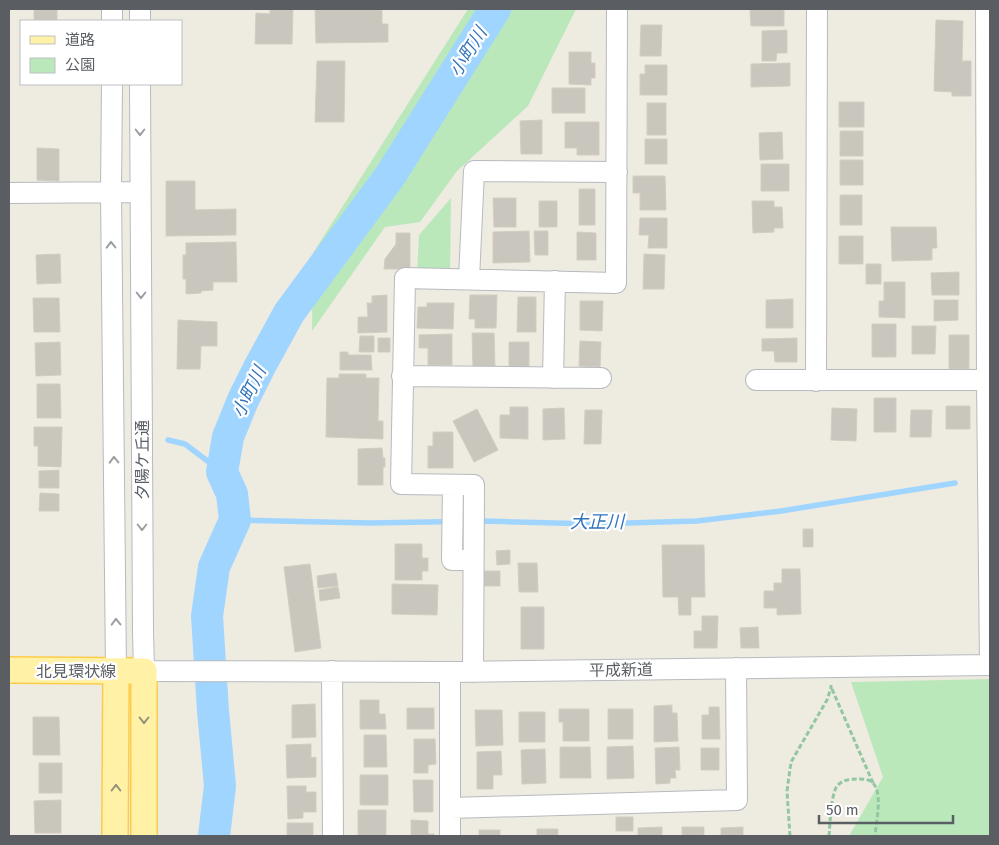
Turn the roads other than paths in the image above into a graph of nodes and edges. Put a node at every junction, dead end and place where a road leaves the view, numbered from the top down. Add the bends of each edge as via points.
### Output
1 (617, 9) edge
2 (817, 9) edge
3 (986, 9) edge
4 (112, 85) edge
5 (140, 85) edge
6 (617, 172) junction
7 (111, 192) junction
8 (140, 192) junction
9 (9, 193) edge
10 (469, 278) junction
11 (555, 281) junction
12 (402, 376) junction
13 (553, 378) junction
14 (601, 378) dead end
15 (756, 380) dead end
16 (816, 380) junction
17 (987, 380) junction
18 (453, 485) junction
19 (473, 560) junction
20 (990, 576) edge
21 (990, 665) edge
22 (736, 668) junction
23 (9, 670) edge
24 (116, 671) junction
25 (144, 671) junction
26 (332, 671) junction
27 (450, 672) junction
28 (472, 672) junction
29 (450, 808) junction
30 (115, 836) edge
31 (144, 836) edge
32 (333, 836) edge
33 (450, 836) edge

1 - 6 street
2 - 16 street
3 - 17 street
4 - 7 street, 夕陽ケ丘通
5 -> 8 street, 夕陽ケ丘通
6 - 10 street via 474,171
6 - 11 street via 616,283
7 - 8 street
7 - 9 street
24 -> 7 street, 夕陽ケ丘通
8 -> 25 street, 夕陽ケ丘通
10 - 11 street
10 - 12 street via 405,278
11 - 13 street
12 - 13 street
12 - 18 street via 401,484
13 - 14 street
15 - 16 street
16 - 17 street
17 - 20 street
18 - 19 street via 452,560
18 - 19 street via 474,485
19 - 28 street
20 - 21 street
21 - 22 street, 平成新道
22 - 28 street, 平成新道
22 - 29 street via 737,800
23 - 24 main road, 北見環状線
24 - 25 main road, 北見環状線
30 -> 24 main road, 夕陽ケ丘通
25 - 26 street, 平成新道
25 -> 31 main road, 夕陽ケ丘通
26 - 27 street, 平成新道
26 - 32 street
27 - 28 street, 平成新道
27 - 29 street
29 - 33 street

